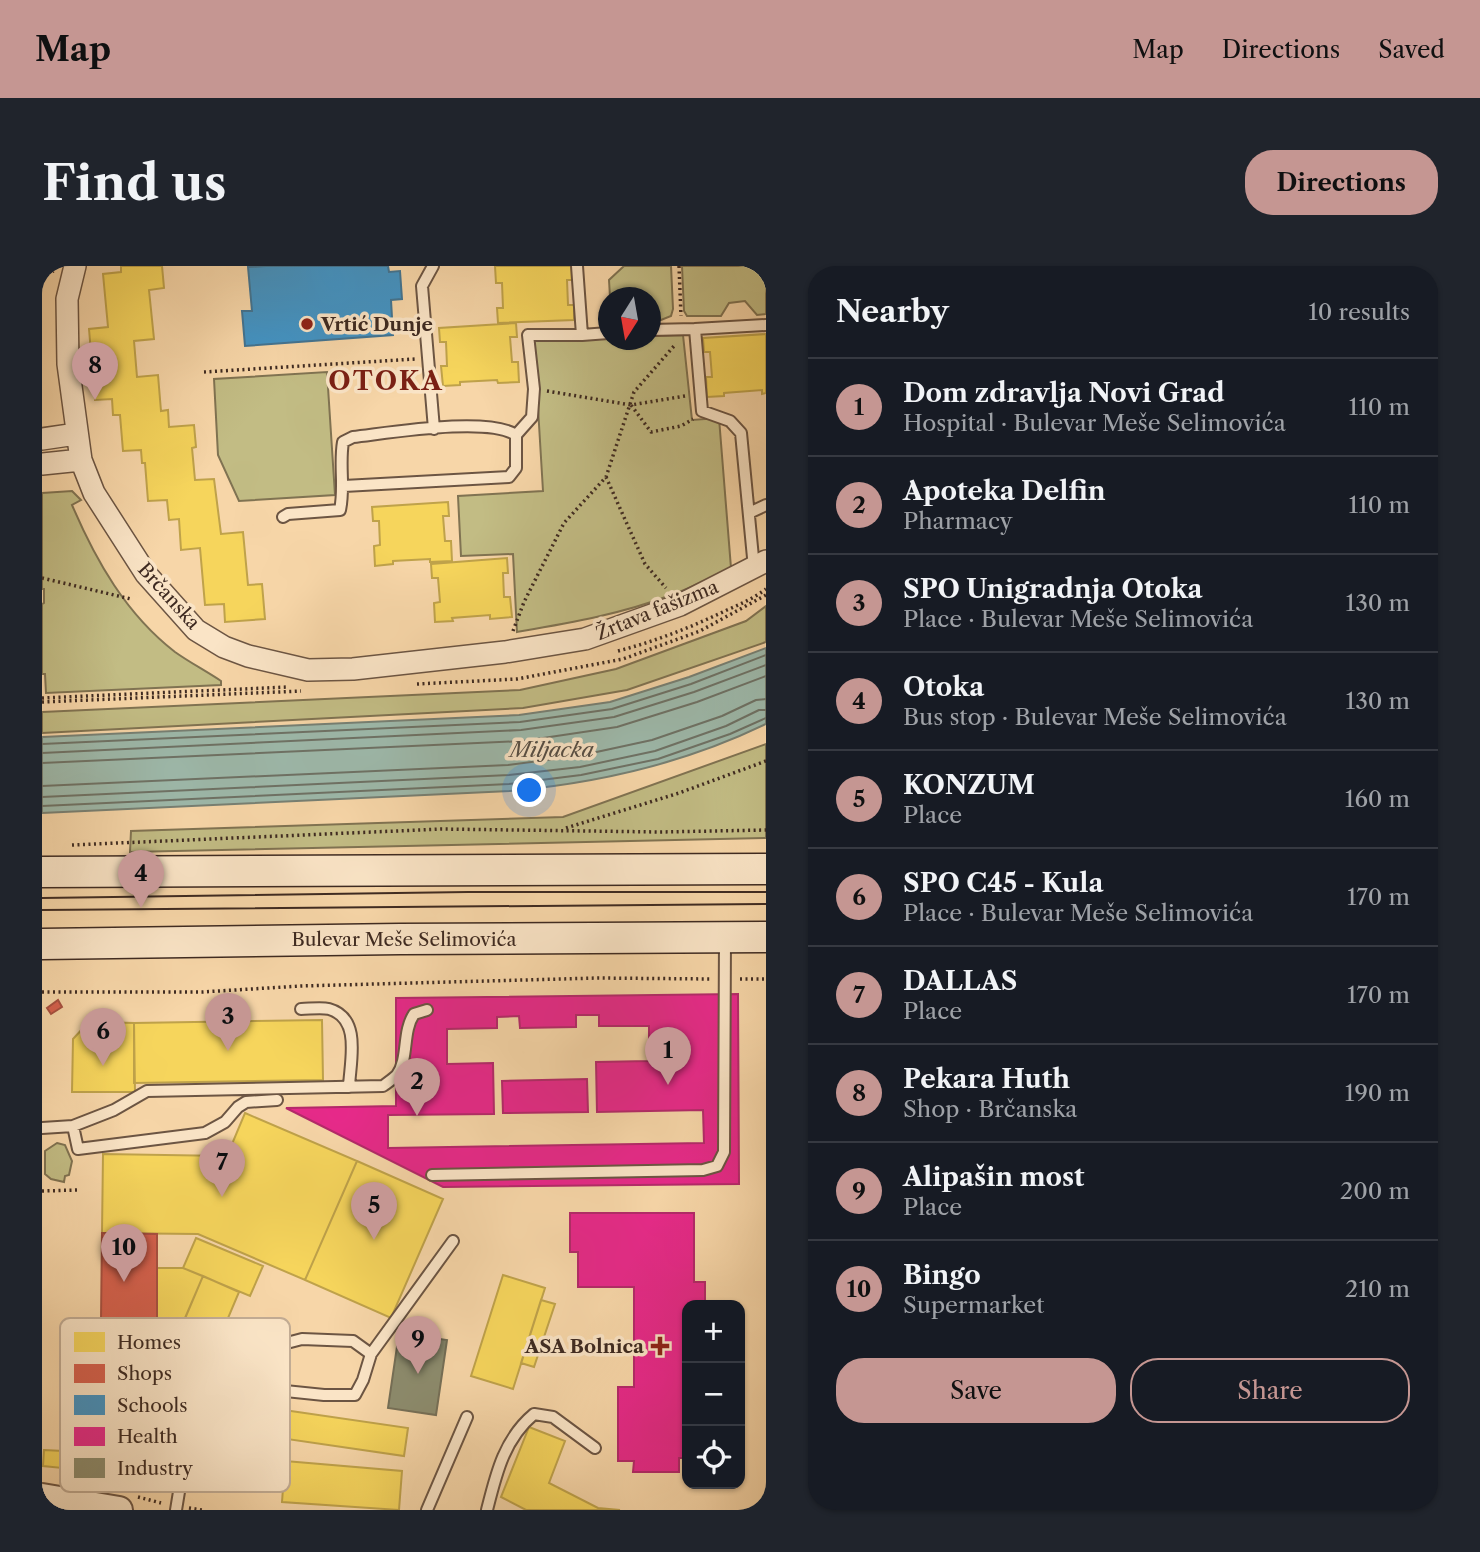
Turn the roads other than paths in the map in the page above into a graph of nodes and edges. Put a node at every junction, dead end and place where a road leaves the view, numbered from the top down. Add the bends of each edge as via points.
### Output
1 (433, 266) edge
2 (577, 266) edge
3 (66, 268) edge
4 (766, 325) edge
5 (661, 329) edge
6 (695, 329) junction
7 (598, 334) edge
8 (582, 335) junction
9 (434, 429) junction
10 (76, 435) junction
11 (516, 435) junction
12 (42, 439) edge
13 (81, 460) junction
14 (42, 464) edge
15 (344, 486) junction
16 (766, 505) edge
17 (749, 513) junction
18 (283, 517) dead end
19 (760, 564) edge
20 (585, 639) joint
21 (766, 869) edge
22 (42, 872) edge
23 (766, 937) edge
24 (724, 938) junction
25 (42, 944) edge
26 (301, 1009) dead end
27 (427, 1010) dead end
28 (349, 1087) junction
29 (277, 1100) dead end
30 (73, 1126) junction
31 (42, 1128) edge
32 (432, 1175) dead end
33 (453, 1241) dead end
34 (290, 1342) edge
35 (371, 1354) junction
36 (290, 1391) edge
37 (467, 1418) dead end
38 (595, 1448) dead end
39 (179, 1492) edge
40 (42, 1497) edge
41 (119, 1510) edge
42 (176, 1510) edge
43 (427, 1510) edge
44 (487, 1510) edge

1 - 9 lane via 422,286
2 - 8 lane
3 - 10 street, Brčanska via 68,364
4 - 6 lane
5 - 6 lane
6 - 17 lane via 702,411 730,421 741,433
7 - 8 lane
8 - 11 lane via 528,335 532,416
9 - 11 lane via 489,426
9 - 15 lane via 353,437 343,442
10 - 12 street
10 - 13 street, Brčanska
11 - 15 lane via 516,468 509,477
13 - 14 street
13 - 20 street, Brčanska via 94,493 146,574 195,630 248,656 308,670 353,669
15 - 18 lane via 340,510
16 - 17 lane
17 - 19 lane
19 - 20 street, Žrtava fašizma via 680,605
21 - 22 main road
23 - 24 main road, Bulevar Meše Selimovića
24 - 25 main road, Bulevar Meše Selimovića
24 - 32 lane via 724,1152 717,1166 703,1170
26 - 28 lane via 329,1009 351,1028
27 - 28 lane via 414,1014 407,1024 397,1074 383,1086
28 - 30 lane via 147,1091
29 - 30 lane via 246,1102 205,1133 100,1147 78,1149
30 - 31 lane
33 - 35 lane
34 - 35 lane via 353,1341
35 - 36 lane via 355,1395
37 - 43 lane
38 - 44 lane via 553,1417 534,1414 519,1427 499,1464
39 - 42 lane
40 - 41 street

